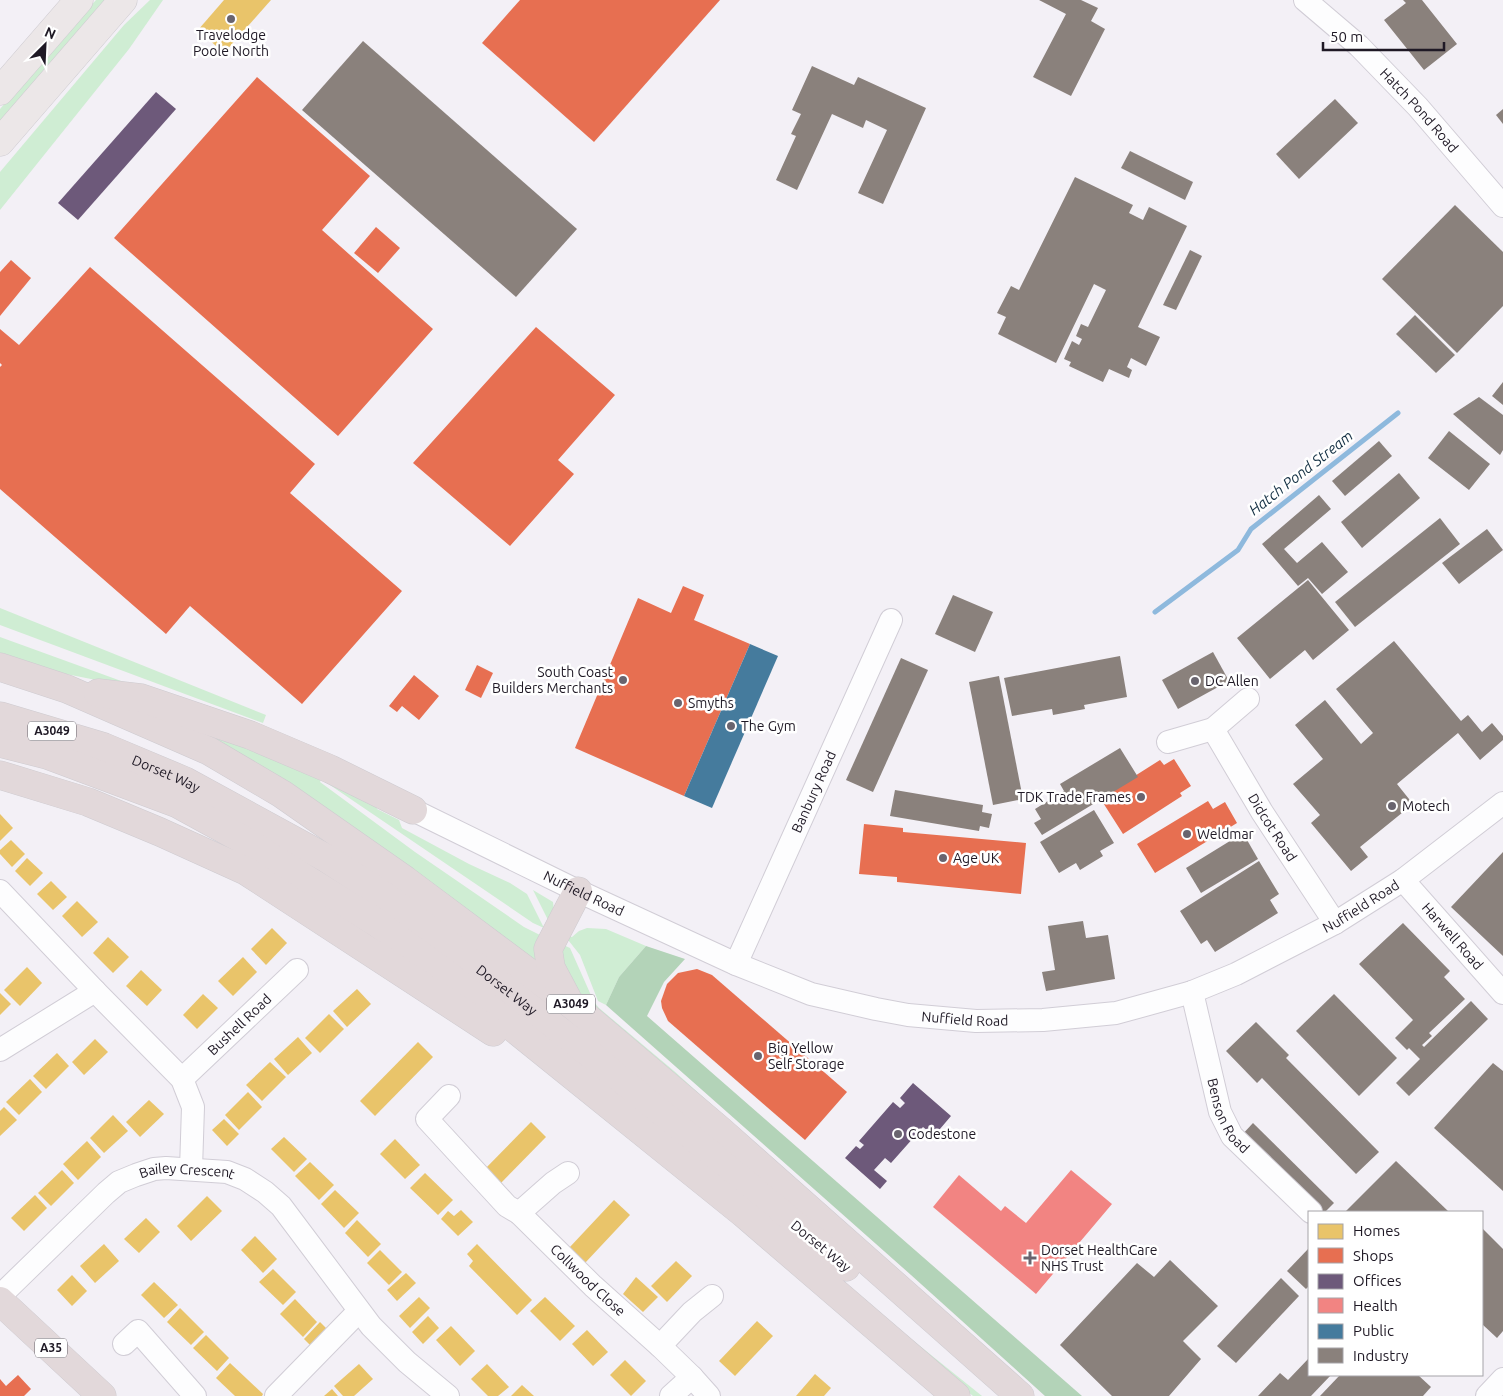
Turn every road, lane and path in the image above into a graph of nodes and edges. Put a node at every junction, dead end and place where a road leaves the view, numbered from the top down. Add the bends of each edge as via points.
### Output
1 (79, 0) edge
2 (123, 0) edge
3 (1305, 0) edge
4 (1330, 11) edge
5 (0, 91) edge
6 (0, 142) edge
7 (1503, 206) edge
8 (891, 620) dead end
9 (0, 667) edge
10 (67, 689) junction
11 (1248, 698) dead end
12 (0, 716) edge
13 (1213, 729) junction
14 (1168, 742) dead end
15 (0, 743) edge
16 (0, 775) edge
17 (1503, 803) edge
18 (413, 810) joint
19 (1403, 880) junction
20 (0, 891) edge
21 (578, 891) junction
22 (1335, 923) junction
23 (736, 964) junction
24 (297, 970) dead end
25 (95, 991) junction
26 (1192, 992) junction
27 (1503, 993) edge
28 (570, 1004) junction
29 (0, 1050) edge
30 (182, 1079) junction
31 (449, 1096) dead end
32 (669, 1155) junction
33 (191, 1169) junction
34 (568, 1173) dead end
35 (1310, 1211) edge
36 (519, 1213) junction
37 (0, 1296) edge
38 (712, 1296) dead end
39 (0, 1301) edge
40 (359, 1311) junction
41 (124, 1344) dead end
42 (660, 1346) junction
43 (692, 1377) junction
44 (1503, 1378) edge
45 (102, 1396) edge
46 (195, 1396) edge
47 (276, 1396) edge
48 (448, 1396) edge
49 (671, 1396) edge
50 (709, 1396) edge
51 (956, 1396) edge
52 (1004, 1396) edge
53 (1020, 1396) edge
54 (1487, 1396) edge

1 - 5 main road
2 - 6 main road
3 - 4 street, Hatch Pond Road
4 - 7 street, Hatch Pond Road
8 - 23 street, Banbury Road
9 - 10 highway, A3049
10 - 18 highway via 141,698 242,732 330,769
10 - 28 highway, A3049 via 209,751 282,794 405,880
11 - 13 street
12 - 52 highway, Dorset Way / A3049 via 104,747 185,781 326,858 392,901 588,1054
13 - 14 street
13 - 22 street, Didcot Road via 1262,812
15 - 32 highway, Dorset Way / A3049 via 47,755 178,804 313,882 377,923 449,976
16 - 32 highway, A3049 via 88,802 246,871 475,1020
17 - 19 street, Nuffield Road
18 - 21 street, Nuffield Road
19 - 22 street, Nuffield Road
19 - 27 street, Harwell Road
20 - 25 street
21 - 23 street, Nuffield Road
21 - 28 highway via 548,949 551,968
22 - 26 street, Nuffield Road via 1236,974
23 - 26 street, Nuffield Road via 820,996 908,1015 976,1021 1100,1015
24 - 30 street, Bushell Road
25 - 29 street
25 - 30 street
26 - 35 street, Benson Road via 1220,1112 1232,1136
28 - 53 highway, A3049 via 721,1131
30 - 33 street via 193,1107
31 - 36 street, Collwood Close via 427,1119 507,1206
32 - 51 highway, Dorset Way / A3049 via 743,1213
33 - 37 street, Bailey Crescent via 154,1169 119,1182
33 - 40 street, Bailey Crescent via 227,1172 265,1192 281,1206
34 - 36 street
36 - 42 street, Collwood Close
38 - 42 street
39 - 45 highway, A35
40 - 47 street
40 - 48 street, Bailey Crescent via 406,1362
41 - 46 street via 138,1331
42 - 43 street, Collwood Close
43 - 49 street
43 - 50 street, Collwood Close
44 - 54 street

